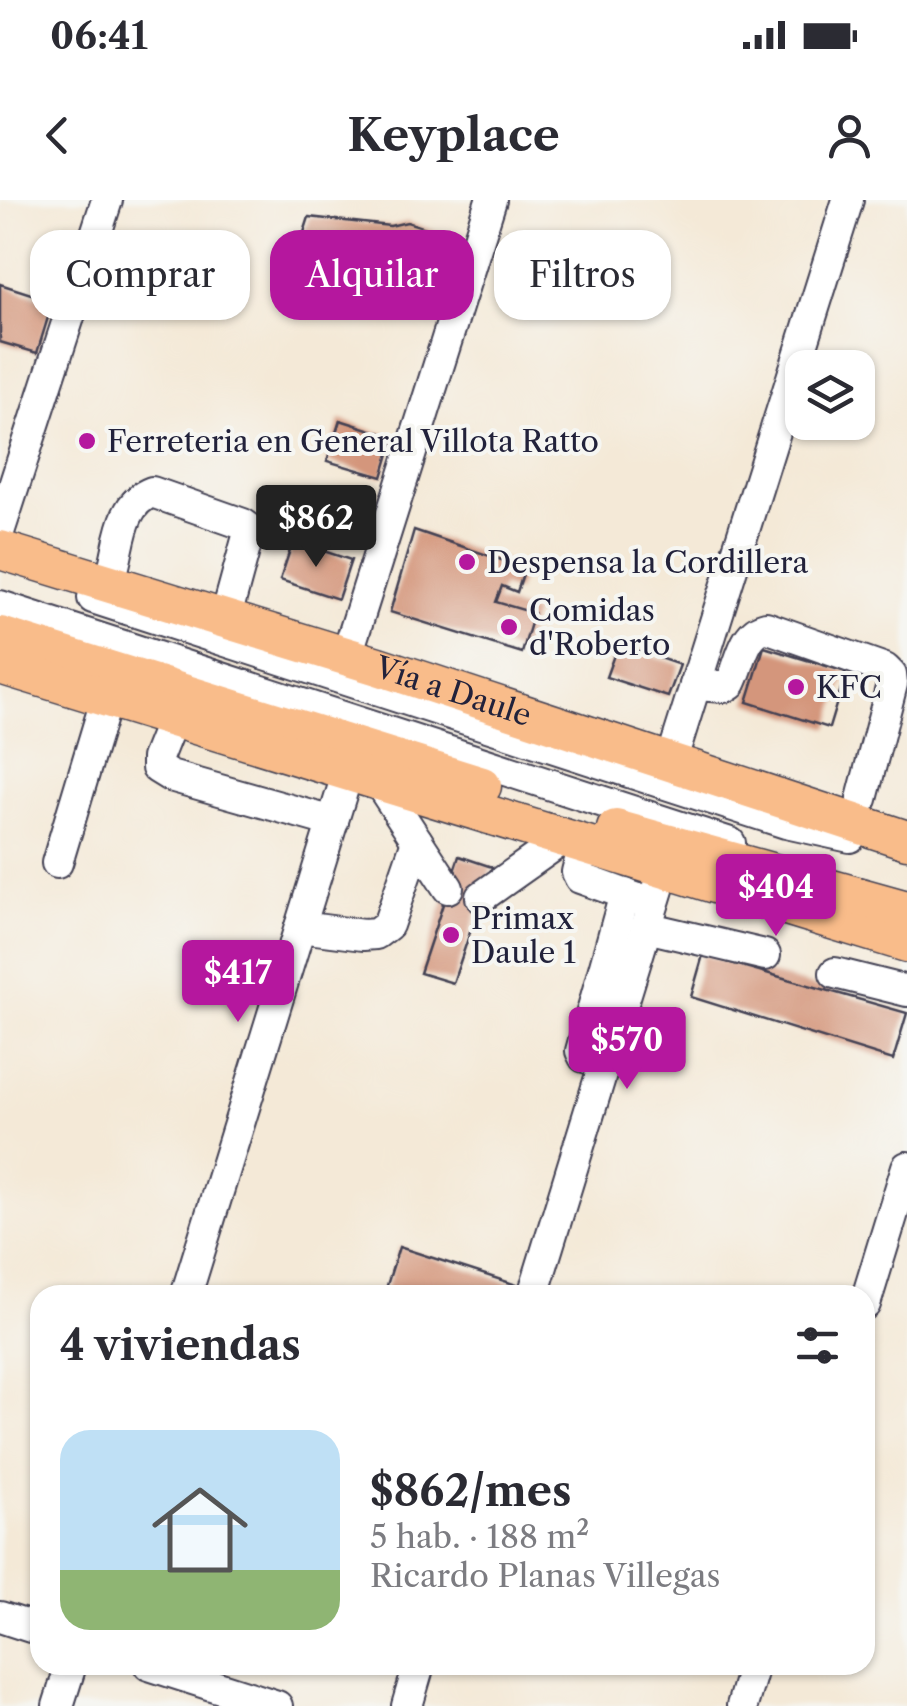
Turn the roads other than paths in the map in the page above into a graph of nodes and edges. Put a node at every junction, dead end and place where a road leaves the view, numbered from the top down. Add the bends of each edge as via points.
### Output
1 (107, 200) edge
2 (491, 200) edge
3 (848, 200) edge
4 (0, 531) edge
5 (0, 550) edge
6 (114, 566) junction
7 (0, 567) edge
8 (230, 602) junction
9 (0, 606) edge
10 (0, 636) edge
11 (352, 639) junction
12 (0, 665) edge
13 (695, 685) junction
14 (107, 697) junction
15 (523, 704) junction
16 (173, 718) junction
17 (677, 743) junction
18 (363, 776) junction
19 (862, 800) junction
20 (907, 813) edge
21 (332, 822) junction
22 (907, 840) edge
23 (417, 841) junction
24 (573, 842) junction
25 (907, 850) edge
26 (57, 862) dead end
27 (448, 888) dead end
28 (624, 894) junction
29 (481, 898) dead end
30 (655, 900) junction
31 (907, 906) edge
32 (300, 927) junction
33 (907, 944) edge
34 (765, 955) dead end
35 (835, 972) dead end
36 (907, 991) edge
37 (605, 1063) junction
38 (907, 1167) edge
39 (189, 1285) edge
40 (536, 1285) edge
41 (871, 1285) edge
42 (0, 1617) edge
43 (30, 1627) edge
44 (68, 1675) edge
45 (180, 1675) edge
46 (416, 1675) edge
47 (751, 1675) edge
48 (58, 1706) edge
49 (276, 1706) edge
50 (406, 1706) edge
51 (742, 1706) edge

1 - 4 street
2 - 11 street
3 - 13 street
4 - 6 main road, Vía a Daule
5 - 15 main road, Vía a Daule
6 - 8 main road, Vía a Daule
6 - 8 street via 128,512 152,492 250,529
7 - 25 street via 786,823
8 - 11 main road, Vía a Daule
9 - 31 street, Vía a Daule via 872,889
10 - 31 main road via 651,840
11 - 15 main road, Vía a Daule
12 - 14 main road
13 - 17 street
13 - 19 street via 731,683 749,636 766,626 886,669 892,684
14 - 16 main road
14 - 26 street
15 - 17 main road, Vía a Daule
15 - 22 main road, Vía a Daule
16 - 18 main road
16 - 21 street via 157,768
17 - 19 main road, Vía a Daule
18 - 21 street
18 - 23 street
18 - 24 main road
19 - 20 main road, Vía a Daule
21 - 32 street
23 - 27 street
23 - 32 street via 388,925 376,934
24 - 28 street via 580,878
24 - 29 street
24 - 30 main road
28 - 30 street
28 - 37 street via 582,1051
30 - 33 main road
30 - 34 street
30 - 37 street
32 - 39 street
35 - 36 street
37 - 40 street
38 - 41 street
42 - 43 street
44 - 48 street
45 - 49 street
46 - 50 street
47 - 51 street

